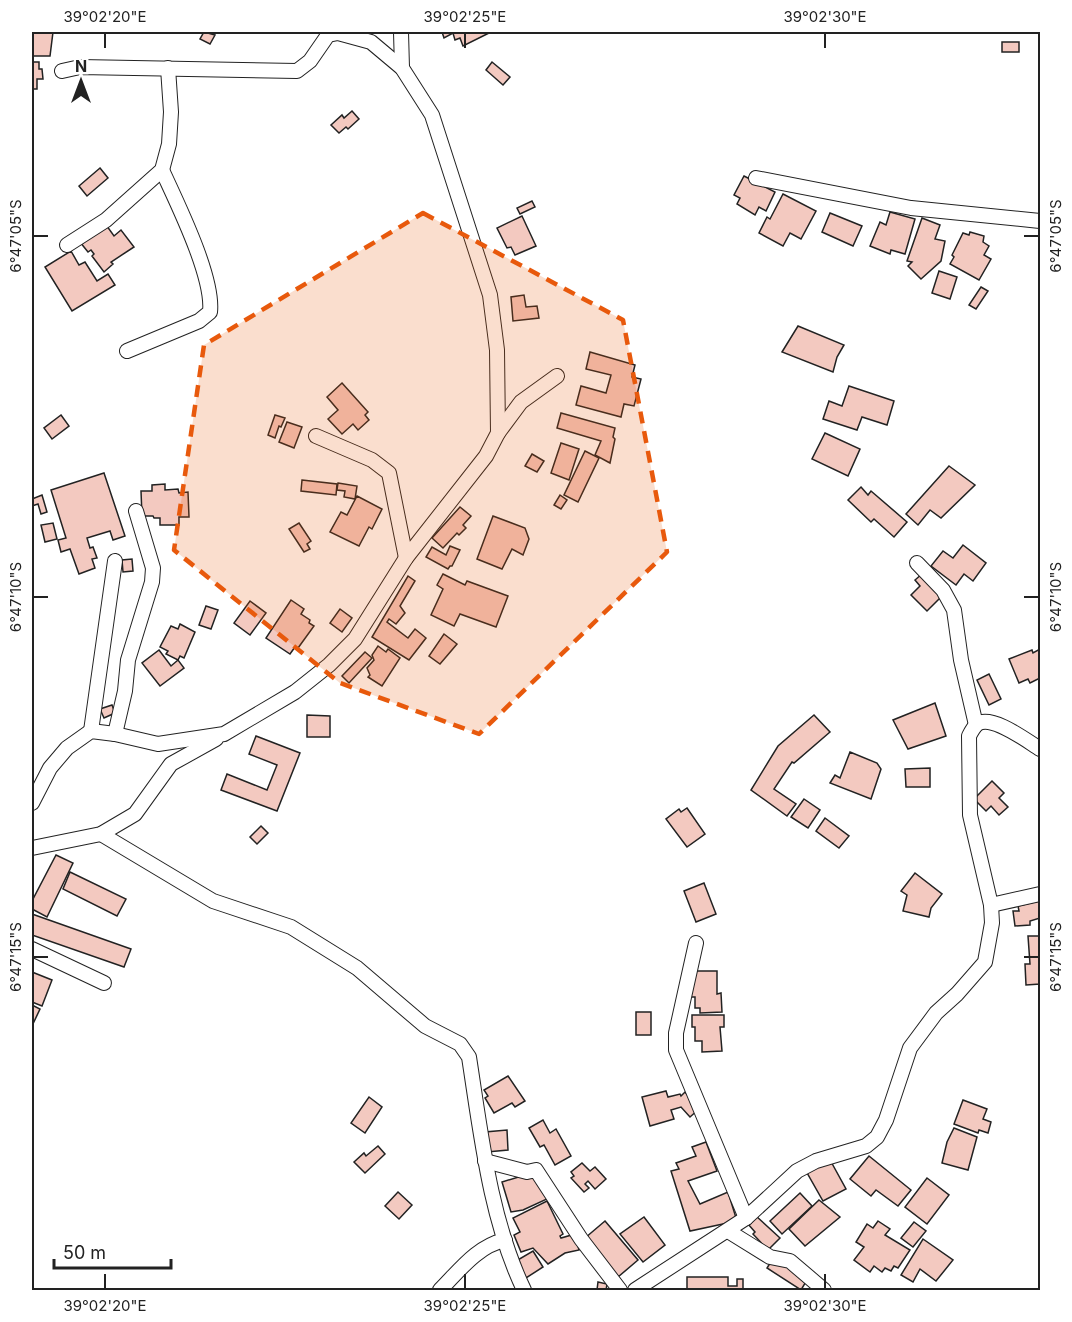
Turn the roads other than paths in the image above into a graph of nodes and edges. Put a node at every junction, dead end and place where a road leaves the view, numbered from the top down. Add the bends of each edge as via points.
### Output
1 (401, 32) edge
2 (168, 68) junction
3 (402, 68) junction
4 (62, 71) dead end
5 (162, 170) junction
6 (756, 178) dead end
7 (1041, 221) edge
8 (68, 245) dead end
9 (127, 351) dead end
10 (556, 376) dead end
11 (498, 433) junction
12 (316, 436) dead end
13 (136, 511) dead end
14 (406, 558) junction
15 (116, 561) dead end
16 (917, 563) dead end
17 (976, 725) junction
18 (91, 731) junction
19 (115, 734) junction
20 (224, 734) junction
21 (1041, 749) edge
22 (32, 802) edge
23 (101, 834) junction
24 (32, 848) edge
25 (1041, 894) edge
26 (991, 905) junction
27 (696, 943) dead end
28 (32, 950) edge
29 (104, 983) dead end
30 (485, 1161) junction
31 (746, 1218) junction
32 (728, 1231) junction
33 (505, 1240) junction
34 (440, 1290) edge
35 (524, 1290) edge
36 (620, 1290) edge
37 (634, 1290) edge
38 (824, 1290) edge

1 - 3 street
2 - 3 street via 297,71 310,61 328,35 338,33 371,42
2 - 4 street via 80,67
2 - 5 street via 171,112
3 - 11 street via 432,114 490,295 497,350
5 - 8 street via 106,220
5 - 9 street via 205,275 210,312 200,321
6 - 7 street via 911,208
10 - 11 street via 521,402
11 - 14 street via 486,456
12 - 14 street via 372,460 389,473
13 - 19 street via 153,568 152,582 128,660
14 - 20 street via 355,639 329,665 295,692
15 - 18 street
16 - 17 street via 943,590 954,609
17 - 21 street via 985,721 996,723
17 - 26 street via 968,745 970,816
18 - 19 street
18 - 22 street via 67,748 50,768
19 - 20 street via 158,744
20 - 23 street via 171,764 135,814
23 - 24 street
23 - 30 street via 213,901 291,927 357,968 425,1026 460,1044 469,1057
25 - 26 street
26 - 31 street via 985,962 936,1013 910,1048 877,1137 866,1146 816,1161 797,1172
27 - 31 street via 676,1033 676,1050
28 - 29 street
30 - 33 street
30 - 36 street via 527,1172 536,1170
31 - 32 street
32 - 37 street
32 - 38 street via 771,1257 790,1261
33 - 34 street via 477,1253
33 - 35 street

